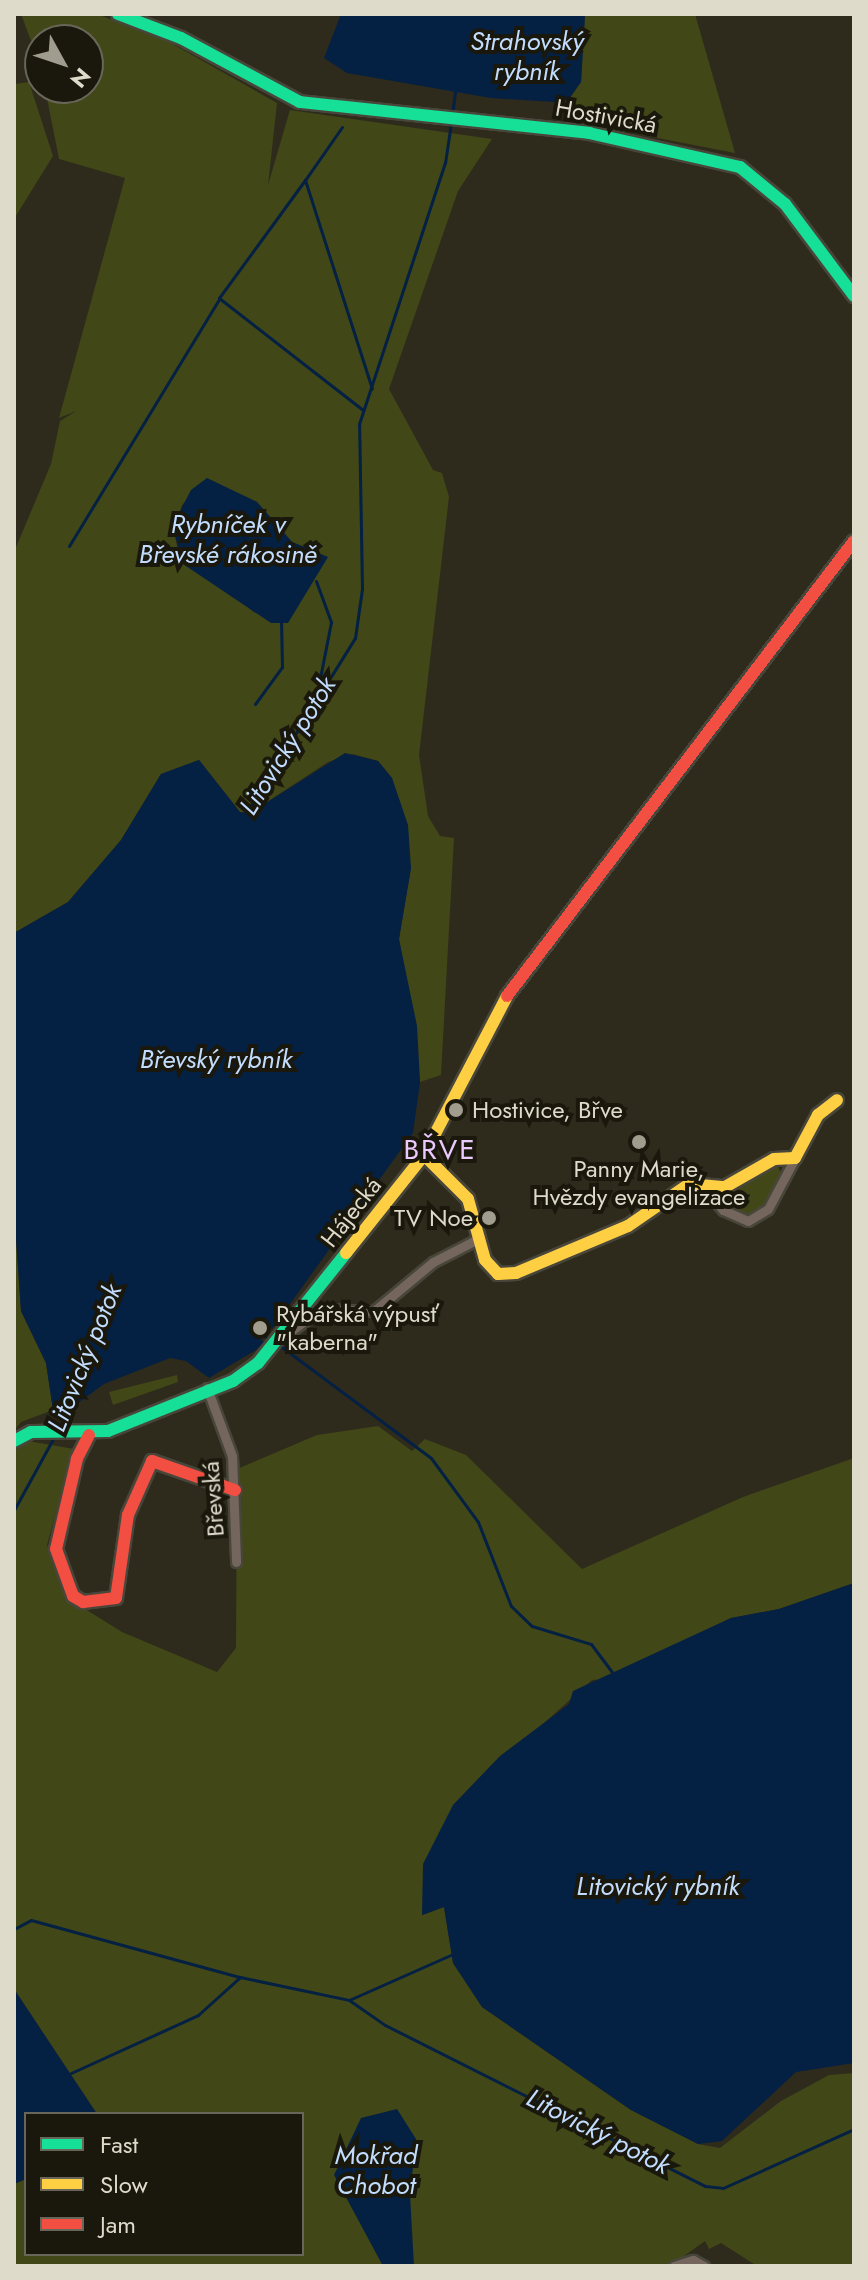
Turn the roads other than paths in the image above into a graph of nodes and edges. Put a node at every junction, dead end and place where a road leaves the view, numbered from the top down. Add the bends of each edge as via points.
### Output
1 (118, 14) edge
2 (854, 296) edge
3 (854, 541) edge
4 (837, 1100) dead end
5 (424, 1155) junction
6 (795, 1158) junction
7 (702, 1185) junction
8 (478, 1239) junction
9 (279, 1339) junction
10 (207, 1388) junction
11 (89, 1435) junction
12 (14, 1441) edge
13 (235, 1490) junction
14 (236, 1562) dead end
15 (674, 2266) edge
16 (704, 2266) edge

1 - 2 street, Hostivická via 181,38 300,102 589,133 740,167 785,204
3 - 5 street, Hájecká via 504,994
4 - 6 street via 818,1115
5 - 8 street via 468,1199
5 - 9 street, Hájecká
6 - 7 street via 774,1159 725,1187
6 - 7 street via 768,1209 748,1221 723,1210
7 - 8 street via 689,1184 628,1226 516,1273 498,1274 485,1260
8 - 9 street via 433,1262 374,1311 320,1309
9 - 10 street, Hájecká via 246,1373
10 - 11 street, Hájecká
10 - 13 street, Břevská via 232,1456
11 - 12 street, Hájecká via 31,1432
11 - 13 street via 77,1459 56,1549 73,1596 83,1602 116,1598 128,1515 152,1461
13 - 14 street, Břevská
15 - 16 street via 693,2260

